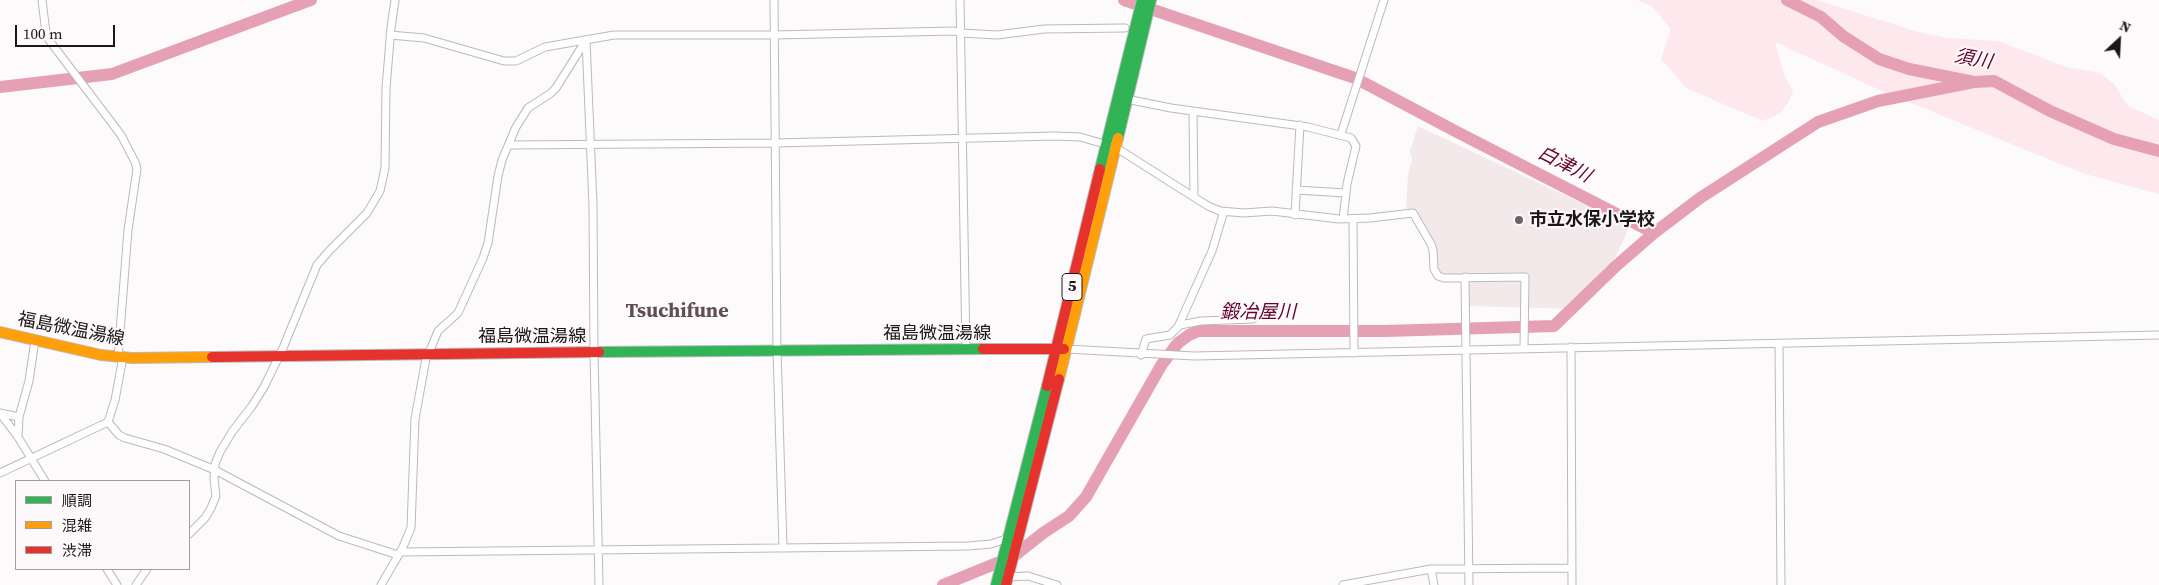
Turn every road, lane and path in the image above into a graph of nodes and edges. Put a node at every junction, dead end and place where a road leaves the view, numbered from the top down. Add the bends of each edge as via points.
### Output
1 (42, 0) edge
2 (395, 0) edge
3 (774, 0) edge
4 (960, 0) edge
5 (1142, 0) edge
6 (1151, 0) edge
7 (1384, 0) edge
8 (1134, 28) junction
9 (961, 33) junction
10 (390, 35) junction
11 (774, 35) junction
12 (586, 40) junction
13 (1126, 99) junction
14 (1193, 111) junction
15 (1300, 125) junction
16 (1342, 134) junction
17 (962, 139) junction
18 (775, 143) junction
19 (592, 144) junction
20 (509, 145) junction
21 (1110, 146) junction
22 (1296, 190) junction
23 (1346, 193) junction
24 (1194, 197) junction
25 (1224, 212) junction
26 (1295, 215) junction
27 (1343, 219) junction
28 (1353, 219) junction
29 (1465, 277) junction
30 (1253, 319) dead end
31 (1180, 325) junction
32 (0, 332) edge
33 (2159, 335) edge
34 (34, 340) junction
35 (1779, 344) junction
36 (1571, 347) junction
37 (1524, 348) junction
38 (1062, 349) junction
39 (966, 350) junction
40 (1466, 350) junction
41 (777, 351) junction
42 (1354, 352) junction
43 (428, 353) junction
44 (594, 353) junction
45 (280, 354) junction
46 (1141, 354) junction
47 (121, 357) junction
48 (0, 413) edge
49 (19, 417) junction
50 (108, 422) junction
51 (18, 437) junction
52 (31, 460) junction
53 (215, 470) junction
54 (0, 473) edge
55 (44, 480) edge
56 (190, 533) edge
57 (1012, 541) junction
58 (783, 547) junction
59 (598, 550) junction
60 (399, 554) junction
61 (1432, 568) junction
62 (1469, 568) junction
63 (1572, 568) junction
64 (108, 570) edge
65 (146, 570) edge
66 (1003, 579) edge
67 (117, 585) edge
68 (136, 585) edge
69 (381, 585) edge
70 (599, 585) edge
71 (1057, 585) edge
72 (1343, 585) edge
73 (1434, 585) edge
74 (1469, 585) edge
75 (1572, 585) edge
76 (1781, 585) edge

1 - 47 street via 49,40 121,135 137,169 128,230
2 - 10 street
3 - 11 street
4 - 9 street
5 - 8 main road, 5
6 - 8 main road, 5
7 - 16 street
8 - 9 street via 1044,29 997,35
8 - 13 main road, 5
8 - 21 main road, 5
9 - 11 street via 954,30
9 - 17 street
10 - 12 street via 424,38 504,61 516,61 545,47
10 - 45 street via 384,170 380,191 367,213 318,265
11 - 12 street via 614,35
11 - 18 street
12 - 19 street
12 - 20 street via 551,94 523,114
13 - 14 street
13 - 21 main road, 5
14 - 15 street
14 - 24 street
15 - 16 street
15 - 22 street
16 - 23 street via 1356,143
17 - 18 street
17 - 21 street via 1072,136
17 - 39 street
18 - 19 street
18 - 41 street
19 - 20 street
19 - 44 street
20 - 43 street via 498,176 483,258 462,307 438,331
21 - 24 street
21 - 38 main road, 5
22 - 23 street
22 - 26 street
23 - 27 street
24 - 25 street
25 - 26 street
25 - 31 street via 1212,251
26 - 27 street
27 - 28 street
28 - 29 street via 1413,213 1431,244 1438,276
28 - 42 street
29 - 37 street via 1525,277
29 - 40 street
30 - 31 street
31 - 46 street via 1170,335 1146,339
32 - 34 main road, 福島微温湯線
33 - 35 street
34 - 47 main road, 福島微温湯線
34 - 49 street via 29,381
35 - 36 street
35 - 76 street
36 - 37 street
36 - 63 street
37 - 40 street
38 - 39 main road, 福島微温湯線
38 - 46 street
38 - 57 main road, 5
39 - 41 main road, 福島微温湯線
40 - 42 street
40 - 62 street
41 - 44 main road, 福島微温湯線
41 - 58 street
42 - 46 street
43 - 44 main road, 福島微温湯線
43 - 45 main road, 福島微温湯線
43 - 60 street via 415,419 412,524
44 - 59 street
45 - 47 main road, 福島微温湯線
45 - 53 street via 258,398 226,442
47 - 50 street via 115,400
48 - 49 street
48 - 51 street
49 - 51 street
50 - 52 street
50 - 53 street via 125,438 164,448
51 - 52 street
52 - 54 street
52 - 55 street
53 - 56 street via 214,502
53 - 60 street via 338,536
57 - 58 street via 968,546
57 - 66 main road, 5
58 - 59 street
59 - 60 street
59 - 70 street
60 - 69 street
61 - 62 street
61 - 72 street
61 - 73 street
62 - 63 street
62 - 74 street
63 - 75 street
64 - 67 street
65 - 68 street
66 - 71 street via 1028,576

